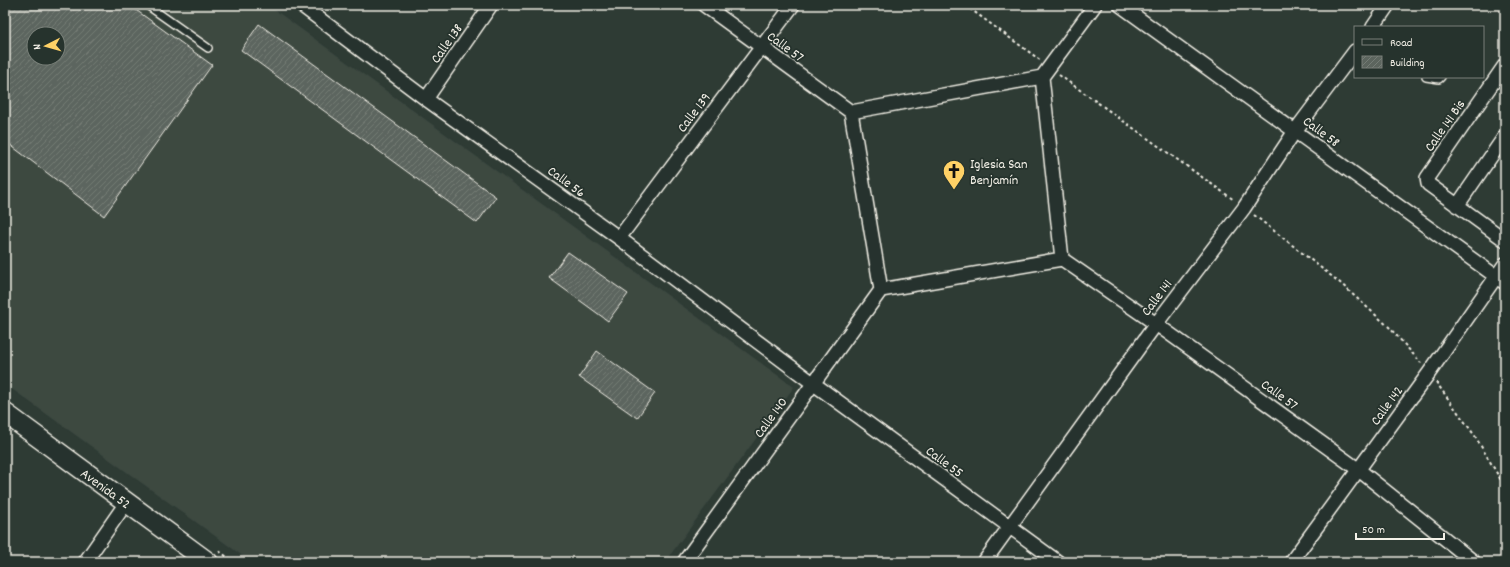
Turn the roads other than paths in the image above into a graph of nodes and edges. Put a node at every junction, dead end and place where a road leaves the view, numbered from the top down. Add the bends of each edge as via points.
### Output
1 (147, 5) edge
2 (301, 5) edge
3 (492, 5) edge
4 (704, 5) edge
5 (793, 5) edge
6 (1095, 5) edge
7 (1120, 5) edge
8 (1388, 5) edge
9 (1374, 26) edge
10 (208, 48) dead end
11 (762, 48) junction
12 (1354, 52) edge
13 (1505, 65) edge
14 (1046, 72) junction
15 (426, 99) junction
16 (851, 112) junction
17 (1295, 131) junction
18 (1505, 136) edge
19 (1457, 206) junction
20 (619, 238) junction
21 (1505, 240) edge
22 (1062, 259) junction
23 (1505, 264) edge
24 (1501, 280) edge
25 (881, 290) junction
26 (1156, 324) junction
27 (814, 384) junction
28 (5, 413) edge
29 (1358, 470) junction
30 (126, 503) junction
31 (1009, 528) junction
32 (85, 562) edge
33 (208, 562) edge
34 (684, 562) edge
35 (984, 562) edge
36 (1058, 562) edge
37 (1291, 562) edge
38 (1474, 562) edge

1 - 10 lane
2 - 15 street, Calle 56
3 - 15 street, Calle 138
4 - 11 street, Calle 57
5 - 11 street, Calle 139
6 - 14 street
7 - 17 street, Calle 58
8 - 9 street
11 - 16 street, Calle 57
11 - 20 street, Calle 139
12 - 17 street, Calle 141
13 - 19 street, Calle 141 Bis via 1427,178 1428,184
14 - 16 street
14 - 22 street
15 - 20 street, Calle 56
16 - 25 street
17 - 24 street, Calle 58
17 - 26 street, Calle 141 via 1244,208
18 - 19 street
19 - 21 street
20 - 27 street, Calle 56
22 - 25 street
22 - 26 street, Calle 57
23 - 24 street, Calle 142
24 - 29 street, Calle 142
25 - 27 street, Calle 140
26 - 29 street, Calle 57
26 - 31 street, Calle 141
27 - 31 street, Calle 55
27 - 34 street, Calle 140
28 - 30 main road, Avenida 52
29 - 37 street, Calle 142
29 - 38 street, Calle 57
30 - 32 street
30 - 33 main road, Avenida 52
31 - 35 street, Calle 141
31 - 36 street, Calle 55

